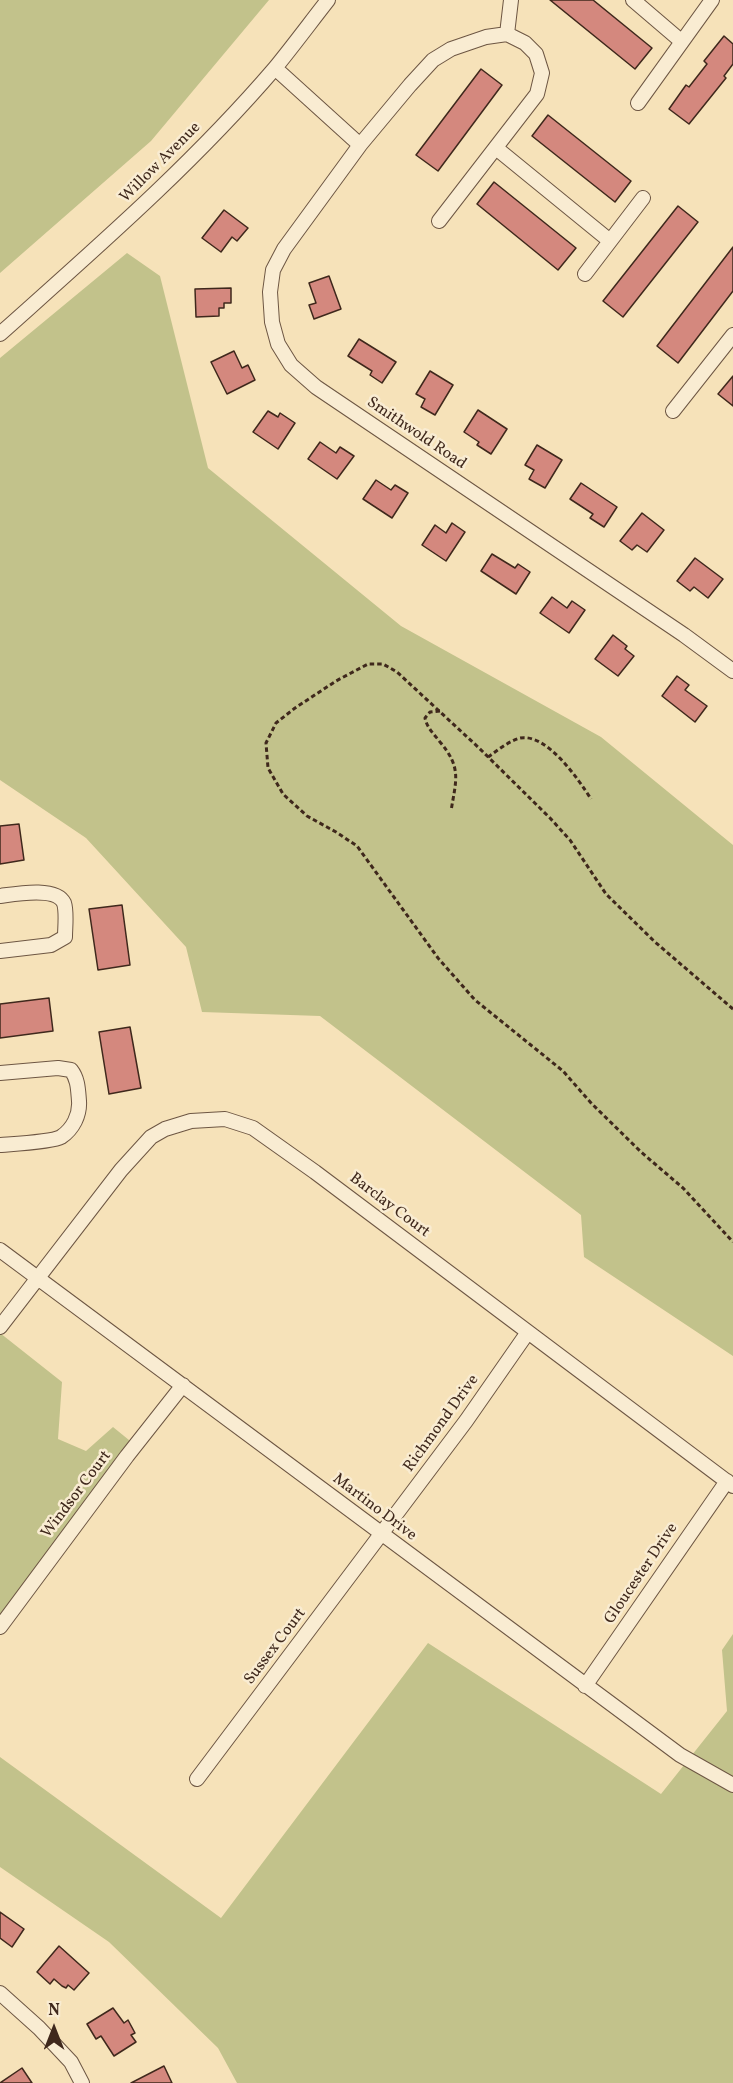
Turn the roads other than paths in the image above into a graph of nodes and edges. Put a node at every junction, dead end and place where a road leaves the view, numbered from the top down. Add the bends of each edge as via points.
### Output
1 (328, 0) edge
2 (511, 0) edge
3 (633, 0) edge
4 (712, 0) edge
5 (507, 34) junction
6 (681, 41) junction
7 (275, 68) junction
8 (638, 103) dead end
9 (360, 145) junction
10 (496, 148) junction
11 (643, 198) dead end
12 (439, 221) dead end
13 (610, 241) junction
14 (585, 274) dead end
15 (0, 334) edge
16 (733, 335) edge
17 (673, 411) dead end
18 (733, 671) edge
19 (0, 896) edge
20 (0, 951) edge
21 (0, 1073) edge
22 (0, 1145) edge
23 (0, 1250) edge
24 (37, 1277) junction
25 (0, 1326) edge
26 (528, 1332) junction
27 (183, 1385) junction
28 (730, 1483) edge
29 (381, 1534) junction
30 (0, 1627) edge
31 (585, 1686) junction
32 (196, 1779) dead end
33 (733, 1785) edge
34 (0, 1993) edge
35 (82, 2083) edge

1 - 7 street, Willow Avenue
2 - 5 street
3 - 6 street
4 - 6 street
5 - 9 street, Smithwold Road via 451,48 433,60
5 - 10 street via 536,54 542,73 537,94
6 - 8 street
7 - 9 street
7 - 15 street, Willow Avenue via 124,223
9 - 18 street, Smithwold Road via 273,270 272,322 278,344 291,365 316,387
10 - 12 street
10 - 13 street
11 - 13 street
13 - 14 street
16 - 17 street
19 - 20 street via 48,893 65,905 65,936 51,945
21 - 22 street via 72,1070 77,1077 80,1107 73,1125 59,1138
23 - 24 street, Martino Drive
24 - 25 street, Barclay Court
24 - 26 street, Barclay Court via 121,1170 152,1137 191,1121 225,1119 252,1128
24 - 27 street, Martino Drive
26 - 28 street, Barclay Court
26 - 29 street, Richmond Drive
27 - 29 street, Martino Drive
27 - 30 street, Windsor Court
28 - 31 street, Gloucester Drive
29 - 31 street, Martino Drive
29 - 32 street, Sussex Court
31 - 33 street, Martino Drive via 680,1755
34 - 35 street via 71,2062

